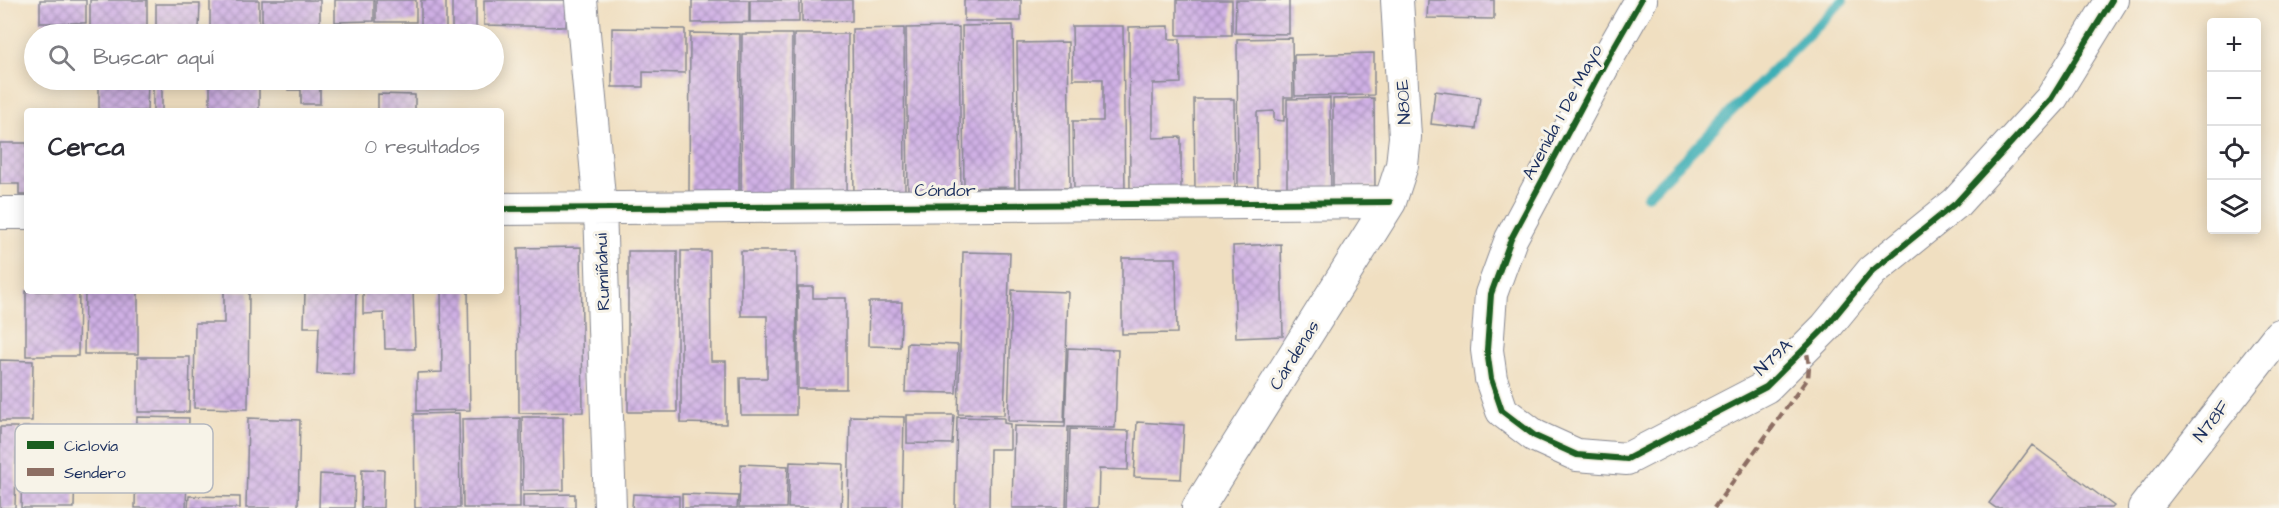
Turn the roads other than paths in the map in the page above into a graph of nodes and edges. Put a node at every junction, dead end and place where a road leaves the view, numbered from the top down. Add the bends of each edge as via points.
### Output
1 (581, 0) edge
2 (1397, 0) edge
3 (1641, 0) edge
4 (2112, 0) edge
5 (1390, 202) junction
6 (600, 208) junction
7 (504, 209) edge
8 (0, 213) edge
9 (24, 213) edge
10 (1511, 239) joint
11 (2279, 335) edge
12 (610, 508) edge
13 (1198, 508) edge
14 (2144, 508) edge

1 - 6 street, Rumiñahui
2 - 5 street, N80E via 1405,137 1402,165
3 - 10 street, Avenida 1 De Mayo
4 - 10 street, N79A via 2051,99 1956,203 1872,270 1826,327 1766,387 1627,459 1577,455 1535,436 1502,411 1491,380 1487,350 1491,294
5 - 6 street, Cóndor
5 - 13 street, Cárdenas
6 - 7 street, Cóndor
6 - 12 street, Rumiñahui
8 - 9 street
11 - 14 street, N78F

